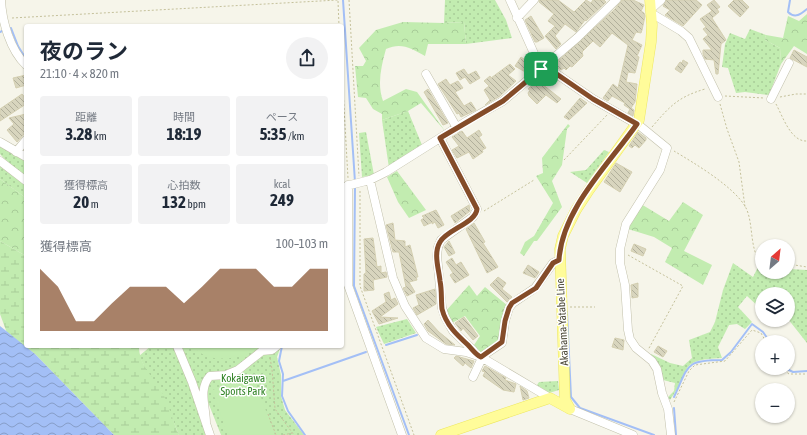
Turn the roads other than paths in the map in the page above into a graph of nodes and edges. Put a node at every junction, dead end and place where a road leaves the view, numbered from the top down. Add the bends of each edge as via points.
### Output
1 (1, 0) edge
2 (510, 0) edge
3 (534, 0) edge
4 (661, 0) edge
5 (612, 2) edge
6 (650, 8) edge
7 (517, 18) junction
8 (3, 24) edge
9 (24, 62) edge
10 (789, 62) dead end
11 (543, 68) junction
12 (426, 74) dead end
13 (718, 97) road end
14 (772, 100) road end
15 (637, 124) junction
16 (457, 128) junction
17 (440, 138) junction
18 (0, 142) edge
19 (24, 142) edge
20 (16, 152) junction
21 (24, 156) edge
22 (0, 161) edge
23 (24, 179) edge
24 (370, 180) junction
25 (352, 184) edge
26 (559, 260) junction
27 (178, 348) edge
28 (272, 348) edge
29 (480, 357) junction
30 (473, 377) dead end
31 (550, 398) junction
32 (570, 409) junction
33 (206, 423) junction
34 (210, 435) edge
35 (402, 435) edge
36 (441, 435) edge
37 (633, 435) edge
38 (671, 435) edge

1 - 8 street
2 - 7 street
3 - 7 street
4 - 6 street
5 - 11 street
6 - 13 street via 689,38
6 - 15 main road, Akahama-Yatabe Line via 651,42
7 - 11 street
8 - 9 street
10 - 14 street
11 - 15 street
11 - 16 street via 503,101
12 - 16 street
15 - 26 main road, Akahama-Yatabe Line via 576,210 563,236
15 - 38 street via 667,148 660,170 626,224 620,262 627,296 628,330 632,343 657,369 667,405
16 - 17 street
17 - 24 street
17 - 29 street via 477,205 477,212 441,240 438,247 442,308 453,331
18 - 20 street
19 - 20 street
20 - 21 street
22 - 23 street
24 - 25 street
24 - 29 street via 393,278 417,326 436,346
25 - 35 street via 348,285
26 - 29 street via 553,263 536,288 512,303 507,314 502,342
26 - 32 main road, Akahama-Yatabe Line via 565,400
27 - 33 street
28 - 33 street via 262,351 238,370 226,375 210,376 206,380 203,389
29 - 30 street
29 - 31 street
31 - 32 main road
31 - 36 main road
32 - 37 street
33 - 34 street

